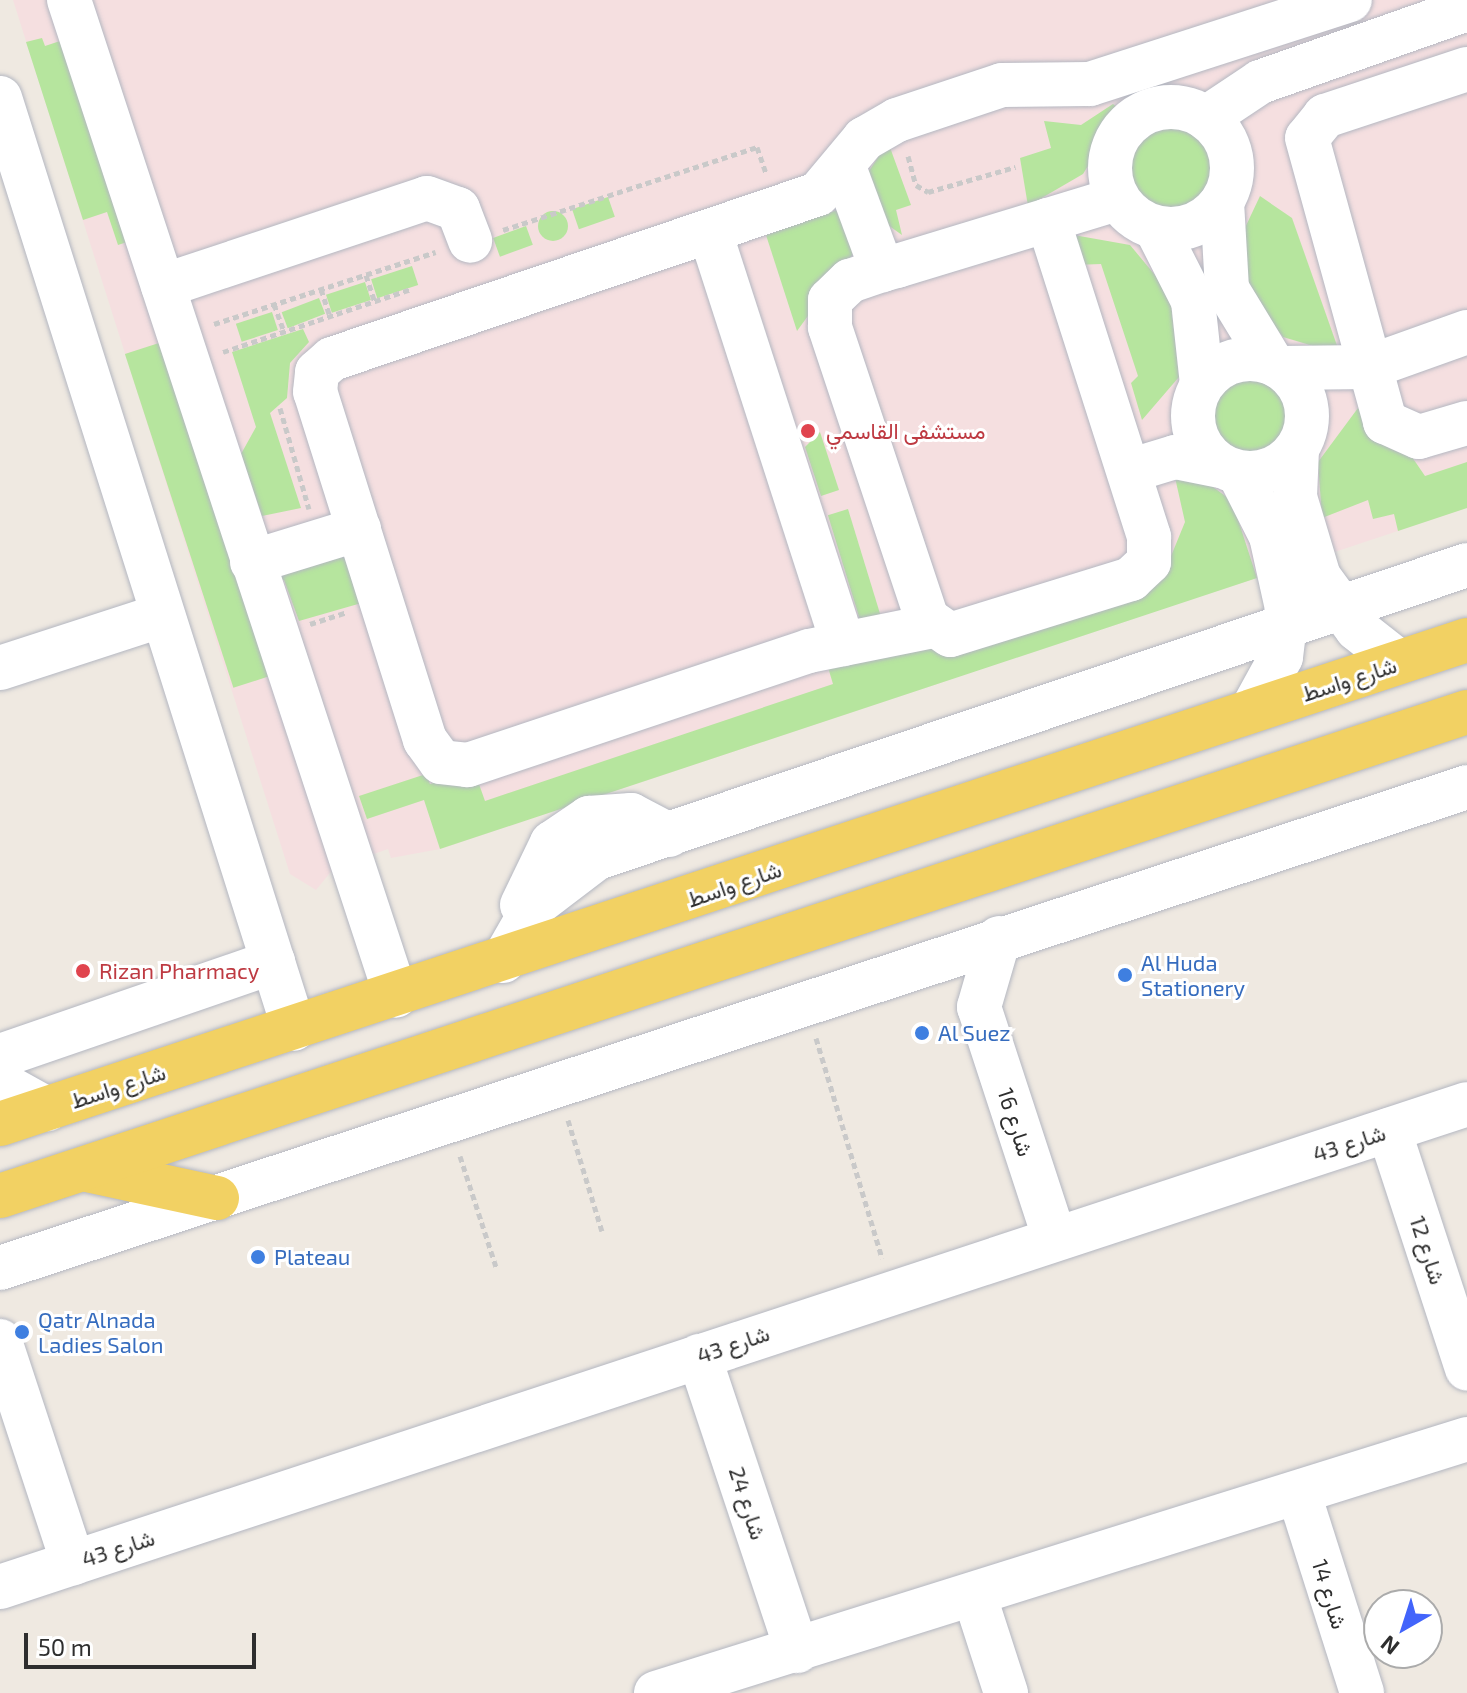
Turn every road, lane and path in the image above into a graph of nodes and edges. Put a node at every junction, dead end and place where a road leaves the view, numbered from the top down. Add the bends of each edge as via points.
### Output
1 (69, 0) edge
2 (1350, 0) edge
3 (1457, 8) edge
4 (1197, 53) junction
5 (1467, 69) edge
6 (0, 98) edge
7 (1216, 109) junction
8 (897, 120) junction
9 (844, 167) junction
10 (1015, 167) dead end
11 (1117, 199) junction
12 (1222, 202) junction
13 (1048, 220) junction
14 (1156, 228) junction
15 (710, 232) junction
16 (470, 241) dead end
17 (882, 270) junction
18 (366, 275) dead end
19 (163, 286) junction
20 (321, 289) dead end
21 (375, 302) dead end
22 (274, 304) dead end
23 (330, 317) dead end
24 (284, 332) dead end
25 (1467, 332) edge
26 (1277, 366) junction
27 (1369, 367) junction
28 (1199, 389) junction
29 (1467, 423) edge
30 (1301, 441) junction
31 (1125, 460) junction
32 (1230, 470) junction
33 (356, 519) junction
34 (249, 552) junction
35 (1467, 565) edge
36 (382, 601) junction
37 (1339, 609) junction
38 (163, 615) junction
39 (933, 626) junction
40 (1287, 627) junction
41 (275, 635) junction
42 (1467, 640) edge
43 (843, 644) junction
44 (1399, 662) junction
45 (0, 668) edge
46 (1252, 710) junction
47 (1467, 712) edge
48 (1467, 787) edge
49 (999, 938) junction
50 (512, 944) junction
51 (273, 962) junction
52 (922, 964) junction
53 (396, 996) junction
54 (805, 1002) junction
55 (979, 1007) junction
56 (294, 1029) junction
57 (0, 1056) edge
58 (0, 1083) edge
59 (557, 1085) junction
60 (1467, 1104) edge
61 (47, 1109) junction
62 (449, 1121) junction
63 (0, 1124) edge
64 (1389, 1130) junction
65 (81, 1169) junction
66 (0, 1196) edge
67 (217, 1198) junction
68 (602, 1231) dead end
69 (1054, 1237) junction
70 (496, 1267) dead end
71 (0, 1268) edge
72 (892, 1291) junction
73 (0, 1341) edge
74 (699, 1356) junction
75 (1467, 1369) edge
76 (1467, 1439) edge
77 (1299, 1494) junction
78 (73, 1563) junction
79 (0, 1587) edge
80 (975, 1597) junction
81 (797, 1651) junction
82 (701, 1685) edge
83 (656, 1693) edge
84 (1006, 1693) edge
85 (1362, 1693) edge

1 - 19 street
2 - 4 street
3 - 7 street
4 - 7 street
4 - 8 street via 1080,87 1002,85
5 - 27 street via 1325,116 1310,129 1308,147
6 - 38 street
7 - 11 street via 1152,109 1122,130 1109,163
7 - 12 street via 1231,157
8 - 9 street via 864,139
8 - 10 path via 923,191
9 - 15 street via 818,194
9 - 17 street
11 - 13 street
11 - 14 street
12 - 14 street via 1193,226
12 - 26 street via 1227,289
13 - 17 street
13 - 31 street
14 - 28 street via 1193,301
15 - 33 street via 323,364 315,392
15 - 43 street
16 - 19 street via 458,209 427,198
17 - 39 street via 838,288 827,313
18 - 21 path
19 - 34 street
20 - 23 path
22 - 24 path
25 - 27 street
26 - 27 street
26 - 28 street via 1226,364
26 - 30 street via 1303,397
27 - 29 street via 1394,432 1419,437
27 - 30 street
28 - 31 street
28 - 32 street via 1195,435
30 - 32 street via 1272,469
30 - 37 street via 1299,521
31 - 32 street via 1175,457
31 - 39 street via 1152,550 1142,572 960,634
32 - 40 street via 1274,547
33 - 34 street
33 - 36 street
34 - 41 street
35 - 37 street
36 - 41 path
36 - 43 street via 430,753 454,766
37 - 40 street
37 - 44 street
38 - 45 street
38 - 51 street
39 - 43 street
40 - 46 street via 1269,685
40 - 50 street via 669,835 631,815 610,813 569,828 528,881
41 - 53 street
42 - 44 main road, شارع واسط
44 - 46 main road, شارع واسط
46 - 50 main road, شارع واسط
47 - 65 main road
48 - 49 street
49 - 52 street
49 - 55 street
50 - 53 main road, شارع واسط
51 - 56 street
51 - 57 street
52 - 54 street
52 - 55 street
53 - 56 main road, شارع واسط
54 - 59 street
54 - 72 path
55 - 69 street, شارع 16
56 - 61 main road, شارع واسط
58 - 61 street
59 - 62 street
59 - 68 path
60 - 64 street, شارع 43
61 - 63 main road, شارع واسط
62 - 67 street
62 - 70 path
64 - 69 street, شارع 43
64 - 75 street, شارع 12
65 - 66 main road
65 - 67 main road
67 - 71 street
69 - 72 street, شارع 43
72 - 74 street, شارع 43
73 - 78 street
74 - 78 street, شارع 43
74 - 81 street, شارع 24
76 - 77 street
77 - 80 street
77 - 85 street, شارع 14
78 - 79 street, شارع 43
80 - 81 street
80 - 84 street
81 - 82 street
82 - 83 street

